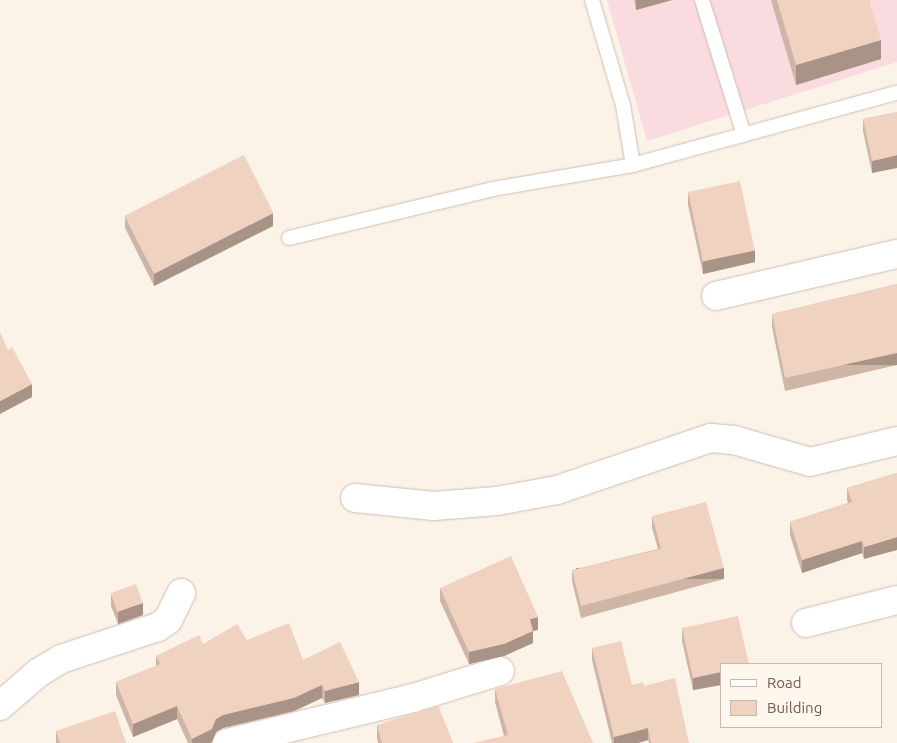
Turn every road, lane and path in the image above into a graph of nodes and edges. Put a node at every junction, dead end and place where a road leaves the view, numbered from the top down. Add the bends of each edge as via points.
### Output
1 (592, 0) edge
2 (702, 0) edge
3 (897, 93) edge
4 (744, 135) junction
5 (633, 165) junction
6 (289, 238) dead end
7 (897, 254) edge
8 (716, 296) dead end
9 (897, 441) edge
10 (355, 498) dead end
11 (181, 593) dead end
12 (897, 600) edge
13 (806, 624) dead end
14 (500, 671) dead end
15 (0, 706) edge
16 (227, 743) edge

1 - 5 lane via 623,105
2 - 4 lane
3 - 4 lane
4 - 5 lane
5 - 6 lane via 493,189
7 - 8 street
9 - 10 street via 810,462 734,440 712,438 557,490 497,501 434,506
11 - 15 street via 168,620 158,627 61,659 32,677
12 - 13 street
14 - 16 street via 413,698

